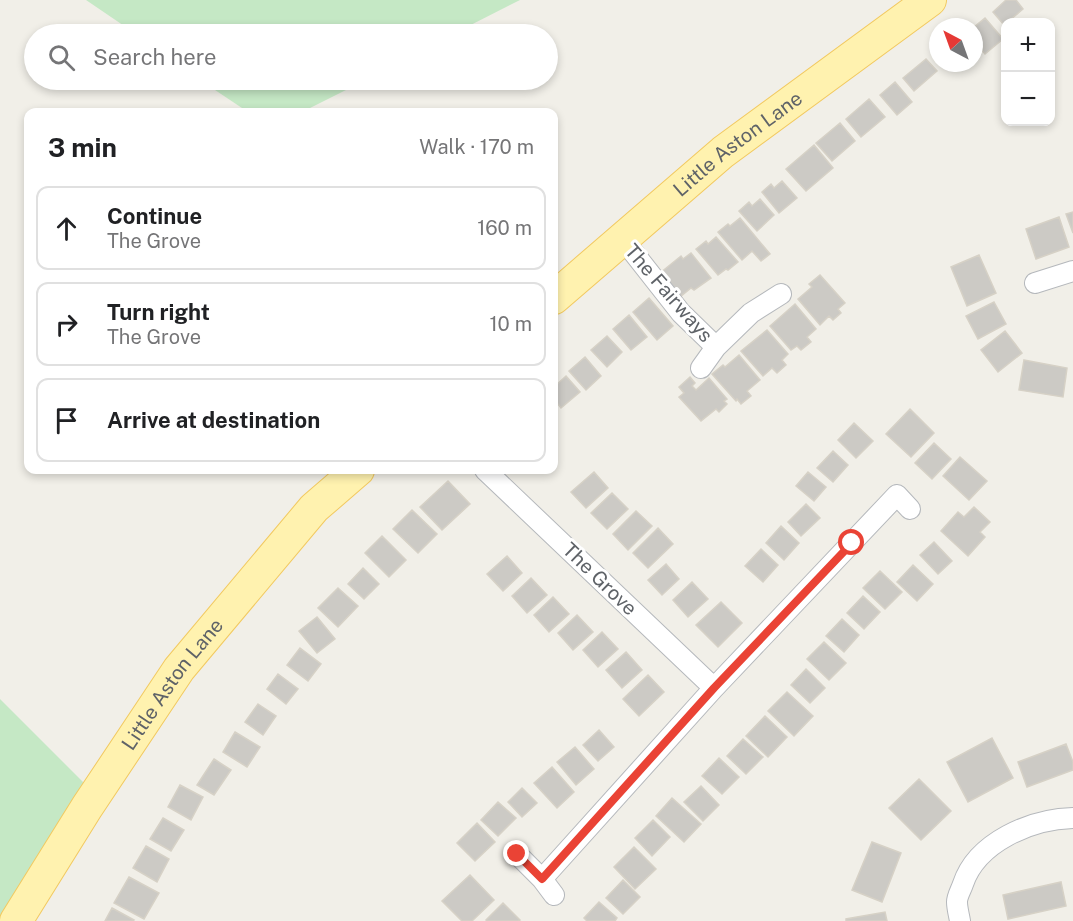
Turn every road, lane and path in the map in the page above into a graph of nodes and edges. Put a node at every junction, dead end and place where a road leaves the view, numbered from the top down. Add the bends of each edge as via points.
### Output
1 (930, 0) edge
2 (622, 238) junction
3 (1073, 271) edge
4 (1035, 283) dead end
5 (558, 294) edge
6 (781, 294) dead end
7 (716, 347) junction
8 (701, 368) dead end
9 (353, 474) edge
10 (489, 474) edge
11 (897, 496) dead end
12 (714, 688) junction
13 (1073, 818) edge
14 (517, 854) dead end
15 (542, 879) junction
16 (554, 895) dead end
17 (16, 921) edge
18 (960, 921) edge

1 - 2 main road, Little Aston Lane via 723,152
2 - 5 main road, Little Aston Lane
2 - 7 street, The Fairways via 681,313
3 - 4 street
6 - 7 street, The Fairways via 752,313
7 - 8 street, The Fairways
9 - 17 main road, Little Aston Lane via 314,508 179,669
10 - 12 street, The Grove
11 - 12 street
12 - 15 street
13 - 18 street via 1033,824 985,850 965,876 957,900
14 - 15 street
15 - 16 street

